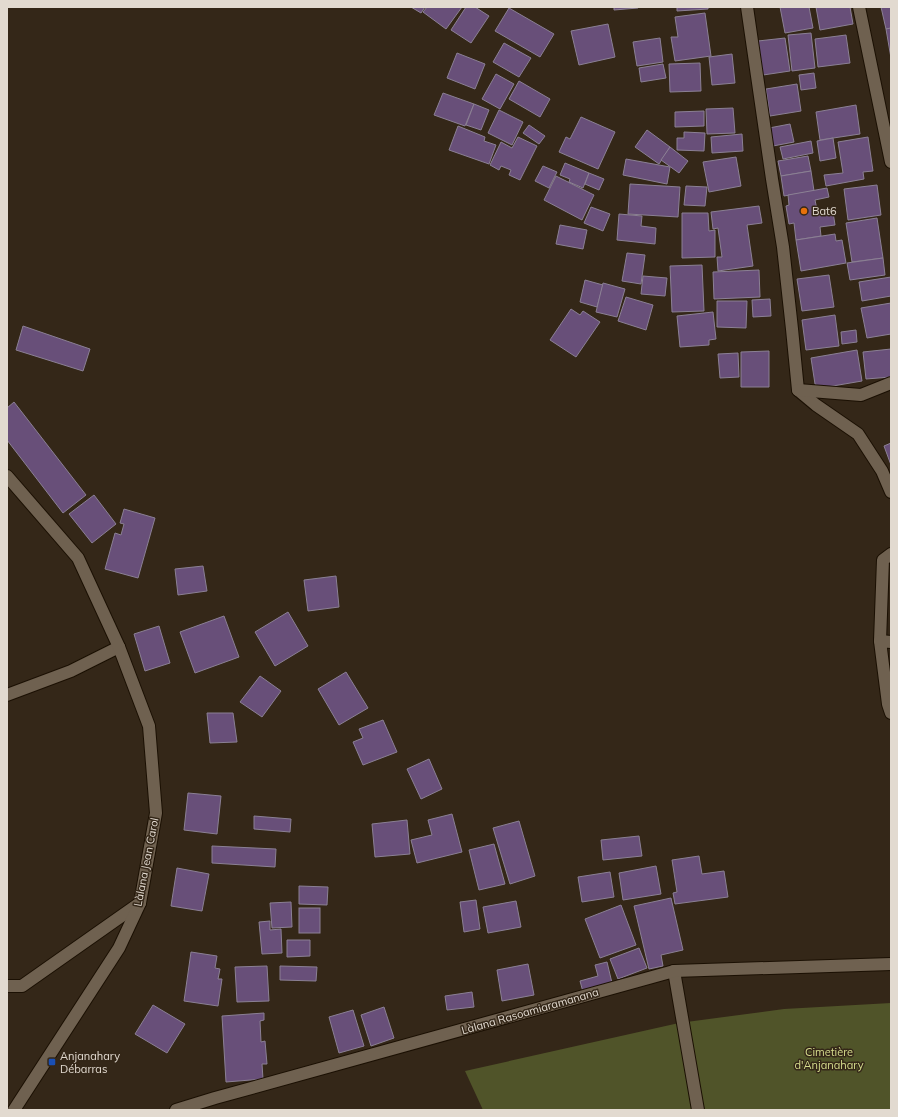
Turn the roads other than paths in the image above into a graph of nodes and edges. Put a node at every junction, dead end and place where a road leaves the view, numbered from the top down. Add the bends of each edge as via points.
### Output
1 (747, 7) edge
2 (859, 7) edge
3 (891, 162) edge
4 (891, 383) edge
5 (798, 390) junction
6 (7, 476) edge
7 (891, 492) edge
8 (891, 554) edge
9 (886, 641) edge
10 (119, 647) junction
11 (7, 695) edge
12 (891, 713) edge
13 (140, 903) junction
14 (891, 964) edge
15 (674, 971) junction
16 (7, 986) edge
17 (14, 1110) edge
18 (176, 1110) edge
19 (698, 1110) edge

1 - 5 main road via 783,247
2 - 3 main road
4 - 5 main road via 861,395
5 - 7 main road via 858,434 882,471
6 - 10 main road, Làlana Jean Carol via 78,558
8 - 9 main road via 883,560
9 - 12 main road via 888,704
10 - 11 main road via 71,671
10 - 13 main road, Làlana Jean Carol via 149,726 156,813
13 - 16 main road via 22,986
13 - 17 main road, Làlana Jean Carol via 119,948
14 - 15 main road, Làlana Rasoamiaramanana
15 - 18 main road, Làlana Rasoamiaramanana
15 - 19 main road

